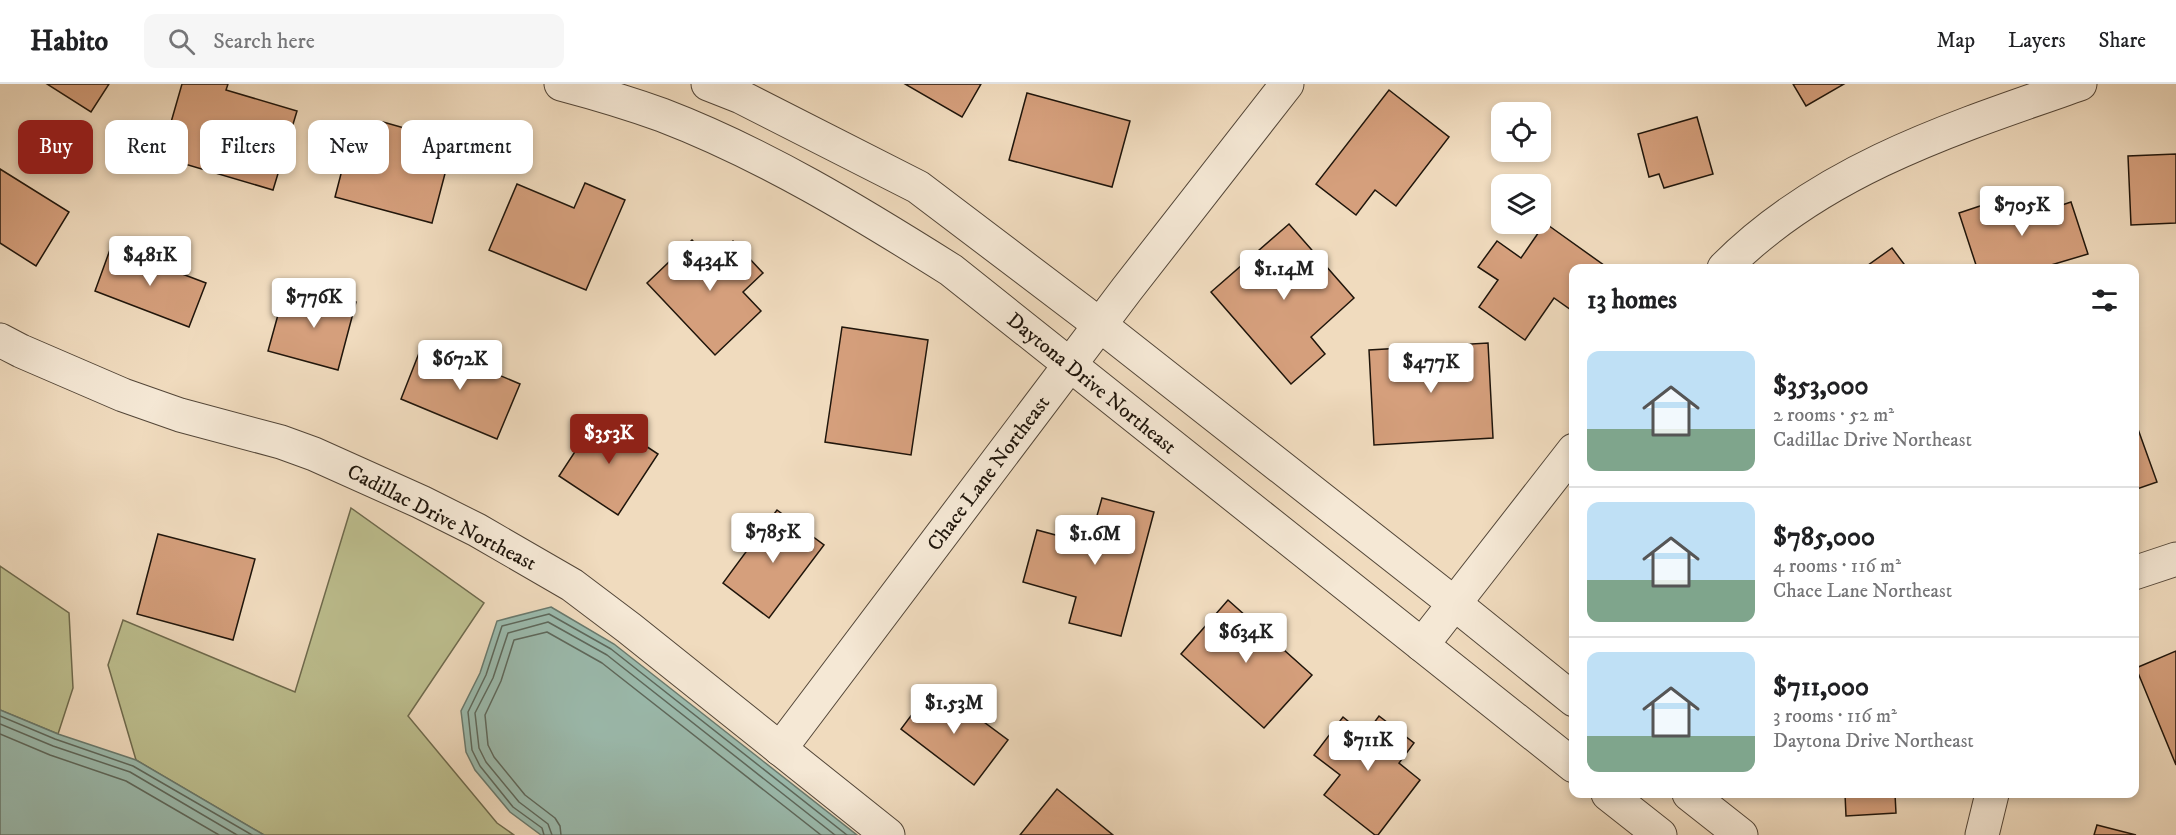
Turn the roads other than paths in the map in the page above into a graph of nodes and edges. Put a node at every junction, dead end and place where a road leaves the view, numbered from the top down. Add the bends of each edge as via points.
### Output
1 (561, 84) edge
2 (708, 84) edge
3 (1287, 84) edge
4 (2080, 84) edge
5 (1728, 264) edge
6 (1100, 325) junction
7 (0, 340) edge
8 (1070, 365) junction
9 (1569, 456) edge
10 (2176, 559) edge
11 (2139, 571) edge
12 (1455, 604) junction
13 (1422, 645) junction
14 (1569, 696) edge
15 (780, 749) junction
16 (1569, 762) edge
17 (1613, 798) edge
18 (1694, 798) edge
19 (1991, 798) edge
20 (888, 835) edge
21 (1660, 835) edge
22 (1741, 835) edge
23 (1982, 835) edge

1 - 8 street, Daytona Drive Northeast via 663,115 808,184 951,270
2 - 6 street via 918,187
3 - 6 street, Chace Lane Northeast
4 - 5 street via 1942,132 1870,164 1810,198
6 - 8 street, Chace Lane Northeast
6 - 12 street
7 - 15 street, Cadillac Drive Northeast via 123,395 314,454 477,530 572,585
8 - 13 street, Daytona Drive Northeast
8 - 15 street, Chace Lane Northeast
9 - 12 street
10 - 11 street
12 - 13 street
12 - 14 street
13 - 16 street, Daytona Drive Northeast
15 - 20 street, Cadillac Drive Northeast
17 - 21 street
18 - 22 street
19 - 23 street

